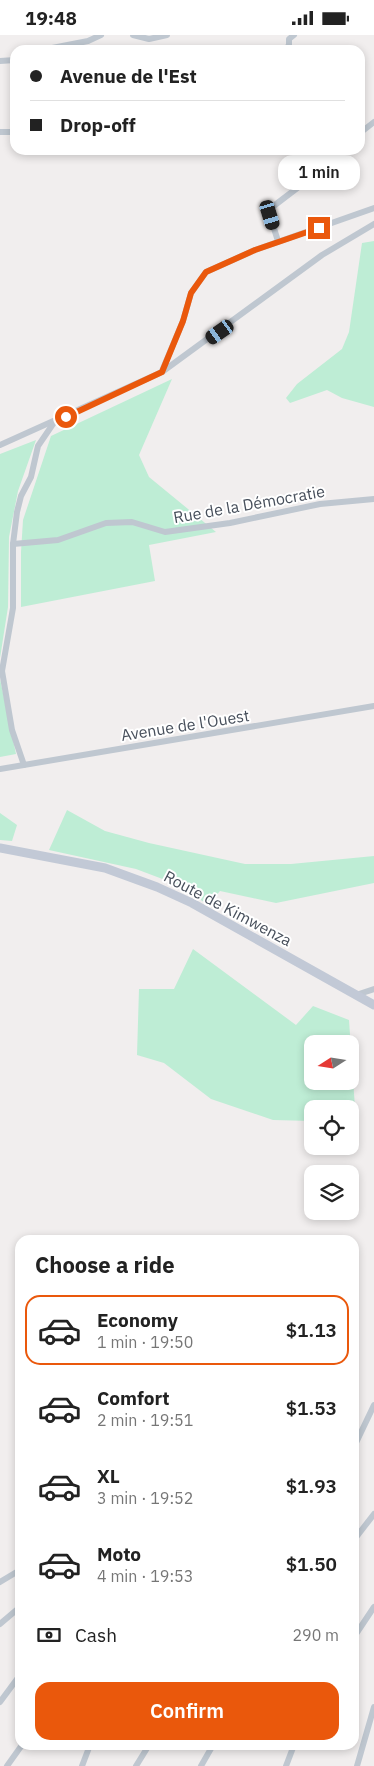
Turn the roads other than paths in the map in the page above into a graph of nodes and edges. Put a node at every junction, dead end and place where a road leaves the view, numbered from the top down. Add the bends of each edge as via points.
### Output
1 (101, 35) edge
2 (133, 35) edge
3 (167, 35) edge
4 (68, 45) edge
5 (337, 155) edge
6 (374, 208) edge
7 (374, 224) edge
8 (278, 241) junction
9 (162, 372) junction
10 (54, 423) junction
11 (0, 445) edge
12 (374, 499) edge
13 (13, 544) junction
14 (374, 706) edge
15 (24, 765) junction
16 (0, 769) edge
17 (0, 848) edge
18 (374, 989) edge
19 (356, 995) junction
20 (374, 1005) edge
21 (374, 1405) edge
22 (359, 1436) edge
23 (374, 1513) edge
24 (359, 1533) edge
25 (15, 1573) edge
26 (0, 1582) edge
27 (374, 1607) edge
28 (15, 1611) edge
29 (0, 1624) edge
30 (359, 1630) edge
31 (15, 1682) edge
32 (0, 1702) edge
33 (374, 1707) edge
34 (18, 1750) edge
35 (88, 1750) edge
36 (146, 1750) edge
37 (210, 1750) edge
38 (292, 1750) edge
39 (7, 1766) edge
40 (82, 1766) edge
41 (136, 1766) edge
42 (201, 1766) edge
43 (286, 1766) edge
44 (357, 1766) edge

1 - 4 street
2 - 3 street via 149,39
5 - 8 street via 271,208
6 - 8 street
7 - 9 street via 322,255
8 - 9 street via 206,272 191,293
9 - 10 street
10 - 11 street
10 - 13 street via 38,447 31,477 21,496
12 - 13 street, Rue de la Démocratie via 320,504 230,523 165,532 132,521 106,523 58,539
13 - 15 street via 13,608 2,675 12,730
14 - 15 street, Avenue de l'Ouest
15 - 16 street, Avenue de l'Ouest
17 - 19 street, Route de Kimwenza via 89,865 156,887 192,903
18 - 19 street
19 - 20 street, Route de Kimwenza
21 - 22 street
23 - 24 street
25 - 26 street
27 - 30 street
28 - 29 street
31 - 32 street
33 - 44 street
34 - 39 street
35 - 40 street
36 - 41 street
37 - 42 street
38 - 43 street

